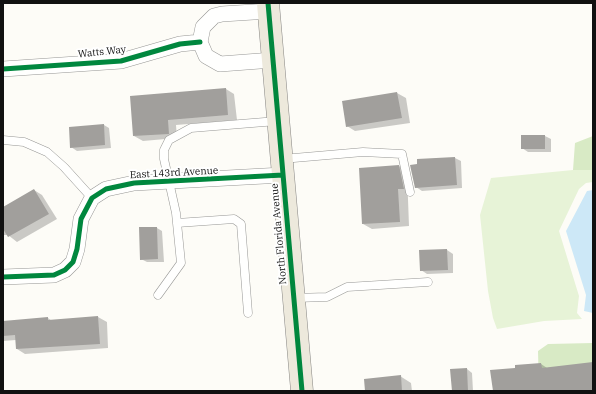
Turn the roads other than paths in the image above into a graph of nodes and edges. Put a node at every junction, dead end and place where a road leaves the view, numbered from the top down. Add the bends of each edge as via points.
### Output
1 (269, 7) edge
2 (200, 42) junction
3 (273, 60) junction
4 (3, 69) edge
5 (278, 120) junction
6 (3, 140) edge
7 (282, 167) junction
8 (169, 182) junction
9 (410, 192) dead end
10 (92, 198) junction
11 (177, 223) junction
12 (3, 277) edge
13 (428, 282) dead end
14 (158, 295) dead end
15 (293, 298) junction
16 (248, 313) dead end
17 (302, 391) edge

1 - 2 street via 214,16 203,27
1 - 3 main road, North Florida Avenue
2 - 3 street via 206,56 220,64
2 - 4 street, Watts Way via 180,44 121,61
3 - 5 main road, North Florida Avenue
5 - 7 main road, North Florida Avenue
5 - 8 lane via 206,126 180,133 169,140 164,150
6 - 10 lane via 24,142 47,152
7 - 8 street, East 143rd Avenue
7 - 9 lane via 363,152 402,154
7 - 15 main road, North Florida Avenue
8 - 10 street, East 143rd Avenue via 134,183 106,189
8 - 11 lane
10 - 12 street via 81,219 73,262 65,270 54,275
11 - 14 lane via 181,263
11 - 16 lane via 234,219 241,224
13 - 15 lane via 347,287 327,297
15 - 17 main road, North Florida Avenue

